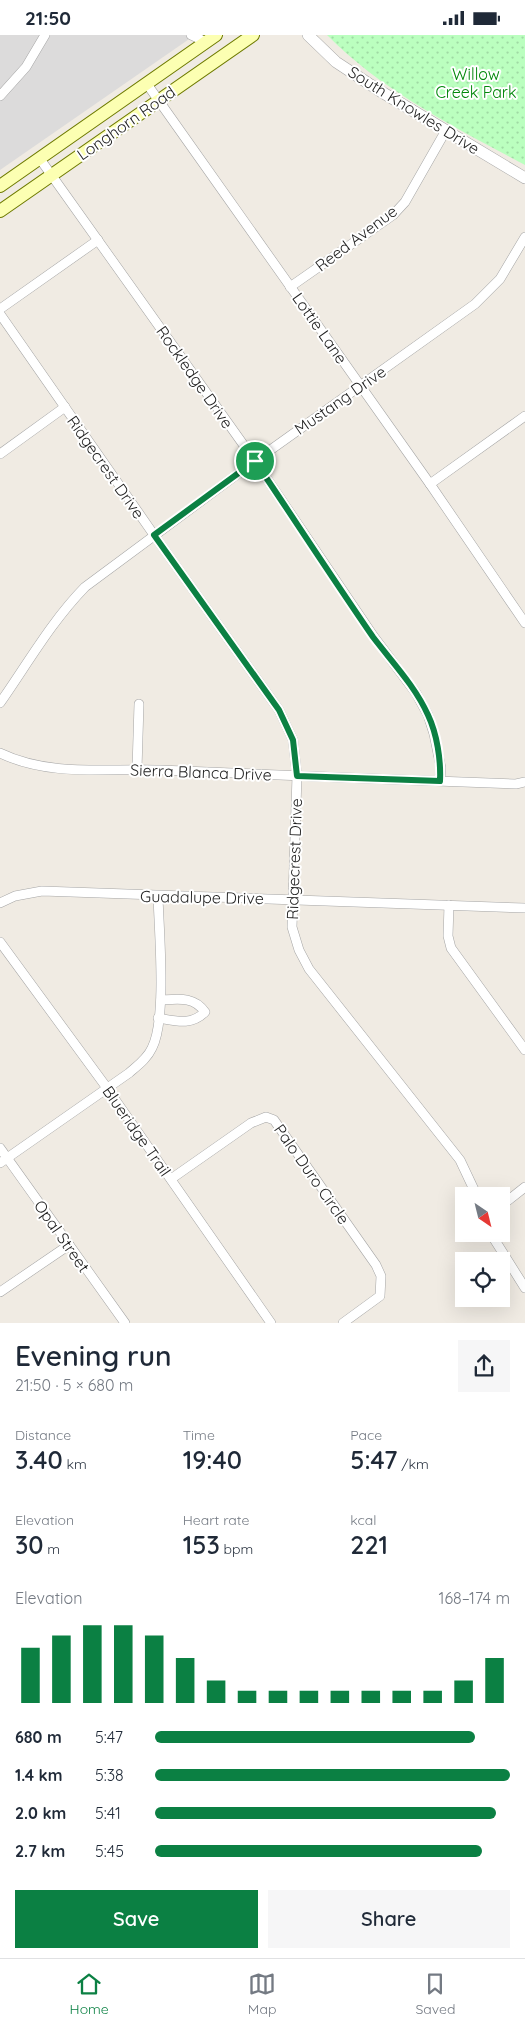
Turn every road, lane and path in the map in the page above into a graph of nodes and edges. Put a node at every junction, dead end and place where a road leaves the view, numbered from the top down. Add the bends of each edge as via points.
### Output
1 (45, 35) edge
2 (191, 35) edge
3 (253, 35) edge
4 (308, 35) edge
5 (208, 37) edge
6 (147, 84) junction
7 (0, 96) edge
8 (158, 101) junction
9 (445, 131) junction
10 (40, 159) junction
11 (51, 175) junction
12 (525, 178) edge
13 (0, 186) edge
14 (0, 211) edge
15 (525, 237) edge
16 (98, 240) junction
17 (290, 287) junction
18 (0, 309) edge
19 (0, 314) edge
20 (360, 386) junction
21 (64, 407) junction
22 (525, 417) edge
23 (0, 454) edge
24 (255, 461) junction
25 (430, 484) junction
26 (154, 535) junction
27 (525, 623) edge
28 (0, 703) edge
29 (139, 703) dead end
30 (0, 753) edge
31 (137, 769) junction
32 (297, 776) junction
33 (440, 781) junction
34 (525, 781) edge
35 (158, 897) junction
36 (293, 899) junction
37 (0, 903) edge
38 (449, 905) junction
39 (525, 908) edge
40 (0, 942) edge
41 (161, 1000) junction
42 (158, 1018) junction
43 (525, 1050) edge
44 (107, 1088) junction
45 (0, 1148) edge
46 (4, 1161) edge
47 (171, 1179) junction
48 (473, 1187) edge
49 (525, 1187) edge
50 (510, 1199) edge
51 (497, 1243) edge
52 (69, 1245) junction
53 (525, 1289) edge
54 (0, 1291) edge
55 (124, 1323) edge
56 (271, 1323) edge
57 (343, 1323) edge

1 - 7 street via 26,67
2 - 5 street
3 - 8 main road, Longhorn Road
4 - 9 street, South Knowles Drive via 336,62
5 - 6 main road, Longhorn Road
6 - 8 street, Lottie Lane
6 - 10 main road, Longhorn Road
8 - 11 main road, Longhorn Road
8 - 17 street, Lottie Lane
9 - 12 street, South Knowles Drive
9 - 17 street, Reed Avenue via 405,202 393,215
10 - 11 street, Rockledge Drive
10 - 13 main road, Longhorn Road
11 - 14 main road, Longhorn Road
11 - 16 street, Rockledge Drive
15 - 20 street, Mustang Drive via 488,293
16 - 18 street
16 - 24 street, Rockledge Drive
17 - 20 street, Lottie Lane
19 - 21 street, Ridgecrest Drive
20 - 24 street, Mustang Drive
20 - 25 street, Lottie Lane
21 - 23 street
21 - 26 street, Ridgecrest Drive
22 - 25 street
24 - 26 street, Mustang Drive
24 - 33 street, Rockledge Drive via 374,637 416,693 434,734 441,768
25 - 27 street, Lottie Lane
26 - 28 street, Mustang Drive via 85,587 66,606
26 - 32 street, Ridgecrest Drive via 279,710 293,740
29 - 31 street
30 - 31 street, Sierra Blanca Drive via 56,770
31 - 32 street, Sierra Blanca Drive
32 - 33 street, Sierra Blanca Drive
32 - 36 street, Ridgecrest Drive
33 - 34 street, Sierra Blanca Drive via 516,784
35 - 36 street, Guadalupe Drive
35 - 37 street, Guadalupe Drive via 42,891 15,896
35 - 41 street
36 - 38 street, Guadalupe Drive
36 - 48 street, Ridgecrest Drive via 292,927 310,969 460,1160
38 - 39 street, Guadalupe Drive
38 - 43 street via 451,948
40 - 44 street, Blueridge Trail
41 - 42 street
41 - 42 street via 188,999 205,1012 189,1022
42 - 44 street via 157,1037 145,1059
44 - 46 street
44 - 47 street, Blueridge Trail
45 - 46 street, Opal Street
46 - 52 street, Opal Street
47 - 56 street, Blueridge Trail
47 - 57 street, Palo Duro Circle via 251,1123 266,1117 274,1120 381,1276 380,1296
49 - 50 street
51 - 53 street
52 - 54 street
52 - 55 street, Opal Street

